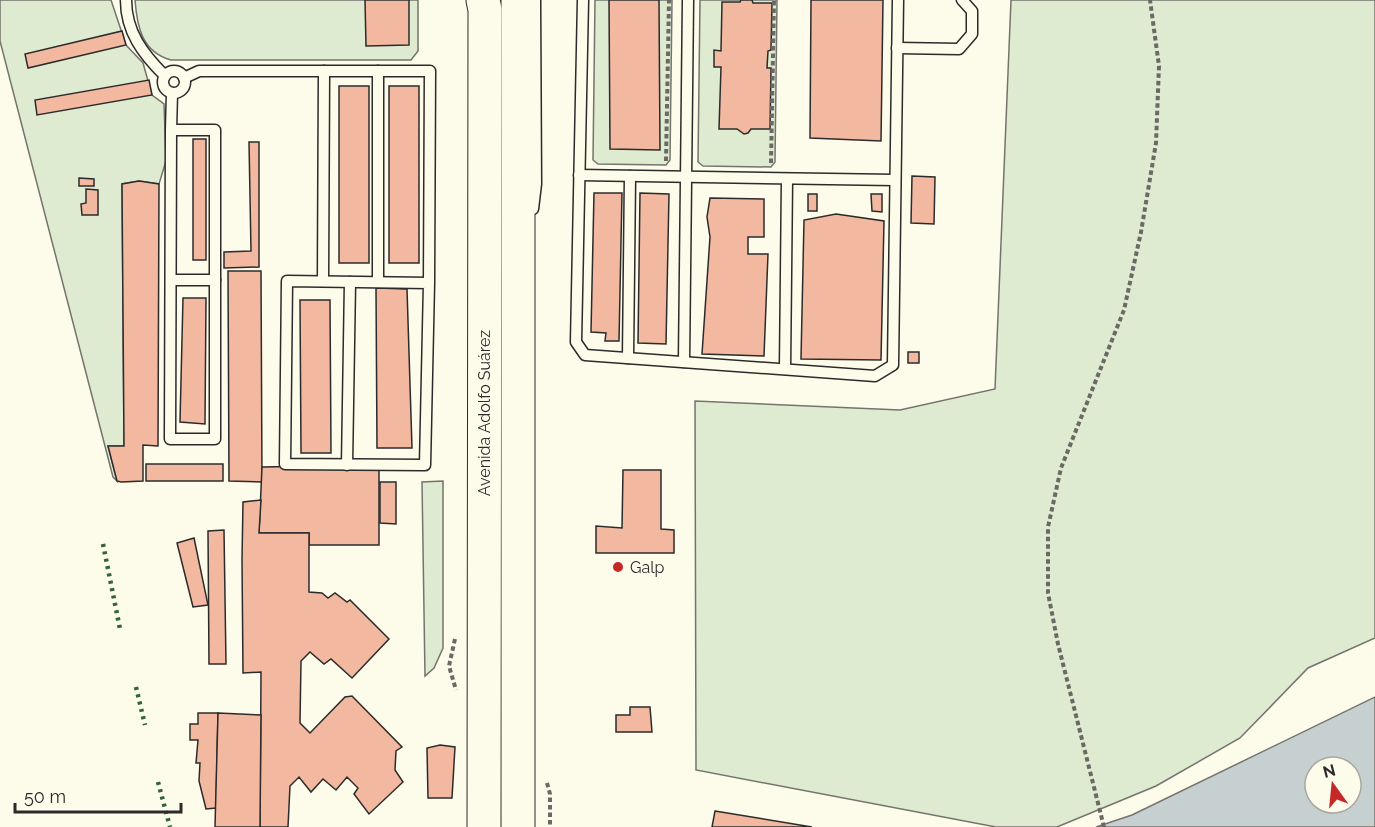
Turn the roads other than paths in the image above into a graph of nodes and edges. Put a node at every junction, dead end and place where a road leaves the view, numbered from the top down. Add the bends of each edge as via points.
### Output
1 (126, 0) edge
2 (483, 0) edge
3 (518, 0) edge
4 (535, 0) edge
5 (583, 0) edge
6 (688, 0) edge
7 (897, 0) edge
8 (962, 0) edge
9 (897, 48) junction
10 (324, 71) junction
11 (378, 72) junction
12 (165, 76) junction
13 (184, 78) junction
14 (172, 93) junction
15 (171, 130) junction
16 (579, 175) junction
17 (630, 176) junction
18 (686, 177) junction
19 (787, 179) junction
20 (895, 180) junction
21 (532, 218) dead end
22 (529, 240) dead end
23 (171, 280) junction
24 (215, 280) junction
25 (322, 281) junction
26 (350, 282) junction
27 (378, 282) junction
28 (429, 283) junction
29 (517, 329) junction
30 (628, 358) junction
31 (684, 362) junction
32 (785, 369) junction
33 (348, 465) junction
34 (484, 827) edge
35 (518, 827) edge

1 - 12 lane via 129,27 139,47
2 - 34 highway, Avenida Adolfo Suárez
3 - 29 highway, Avenida Adolfo Suárez
4 - 21 lane via 536,184
5 - 16 lane
6 - 18 lane
7 - 9 lane
8 - 9 lane via 972,11 972,34 959,49
9 - 20 lane
10 - 11 lane
10 - 13 lane via 199,71
10 - 25 lane
11 - 27 lane
11 - 28 lane via 430,71
12 - 13 lane via 175,72
12 - 14 lane via 164,86
13 - 14 lane via 184,88
14 - 15 lane
15 - 23 lane
15 - 24 lane via 215,130
16 - 17 lane
16 - 30 lane via 576,342 585,355
17 - 18 lane
17 - 30 lane
18 - 19 lane
18 - 31 lane
19 - 20 lane
19 - 32 lane
20 - 32 lane via 893,365 875,376
22 - 29 lane
23 - 24 lane
23 - 24 lane via 170,439 214,439
25 - 26 lane
25 - 33 lane via 287,281 285,464
26 - 27 lane
26 - 33 lane
27 - 28 lane
28 - 33 lane via 425,465
29 - 35 highway, Avenida Adolfo Suárez
30 - 31 lane
31 - 32 lane

